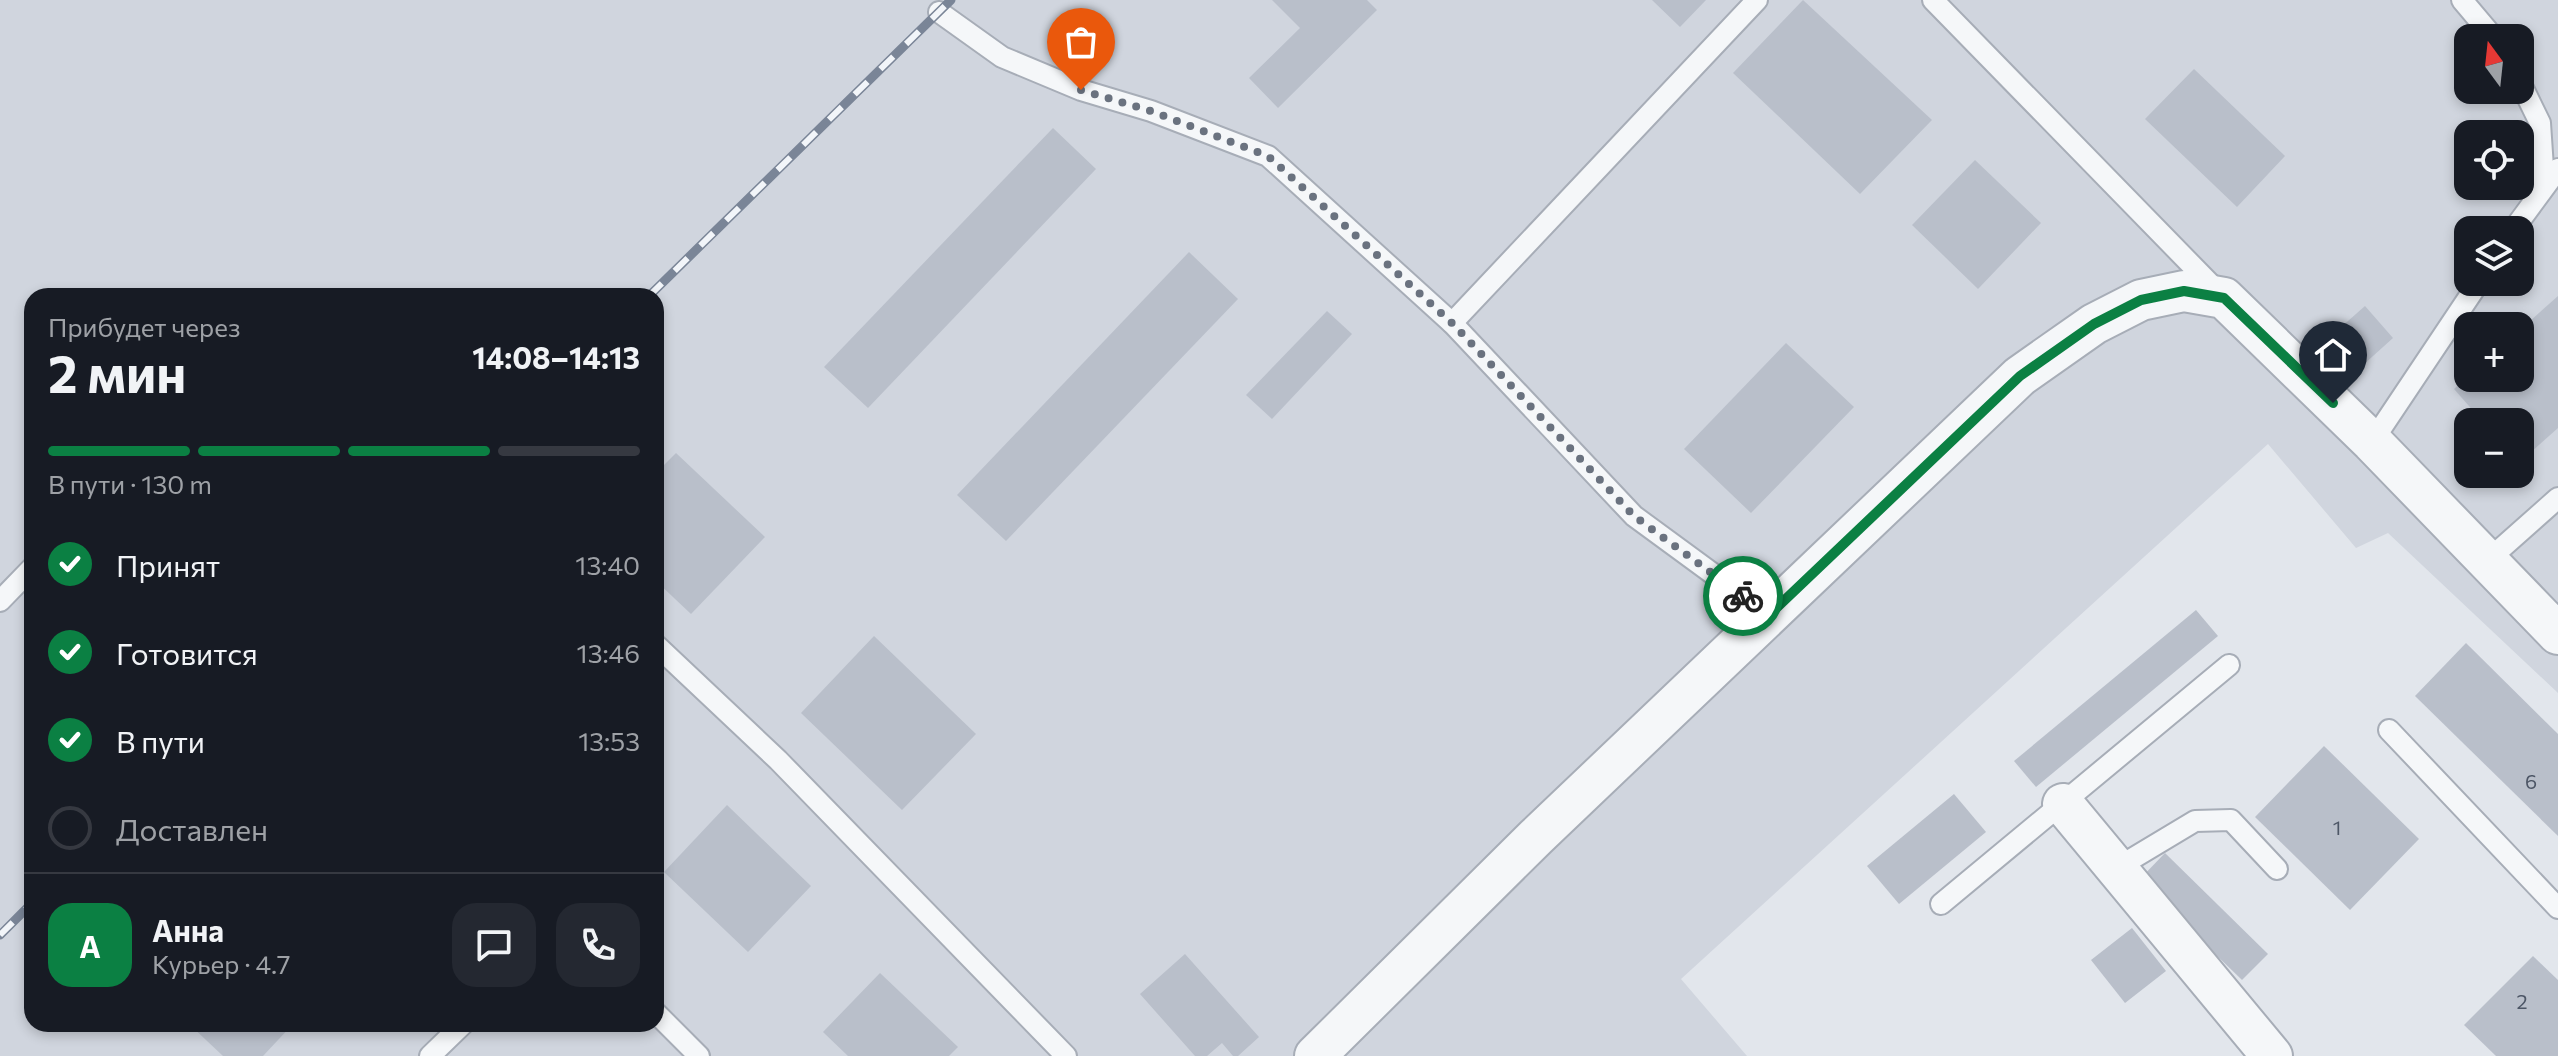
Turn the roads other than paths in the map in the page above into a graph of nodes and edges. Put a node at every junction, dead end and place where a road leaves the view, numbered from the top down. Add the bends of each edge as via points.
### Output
1 (1757, 0) edge
2 (1933, 0) edge
3 (2462, 0) edge
4 (939, 12) dead end
5 (2482, 24) edge
6 (2531, 104) edge
7 (2551, 176) edge
8 (2523, 216) edge
9 (2470, 296) edge
10 (2224, 298) junction
11 (1452, 323) junction
12 (2372, 442) junction
13 (2558, 498) edge
14 (2487, 561) junction
15 (24, 576) edge
16 (0, 601) edge
17 (1769, 615) junction
18 (2558, 634) edge
19 (664, 653) edge
20 (2229, 665) dead end
21 (2389, 730) dead end
22 (2063, 804) junction
23 (2115, 869) junction
24 (2277, 869) dead end
25 (1941, 904) dead end
26 (2558, 908) edge
27 (664, 1021) edge
28 (455, 1032) edge
29 (430, 1056) edge
30 (699, 1056) edge
31 (1066, 1056) edge
32 (1315, 1056) edge
33 (2272, 1056) edge

1 - 11 lane
2 - 10 lane
3 - 5 lane
4 - 11 lane via 1002,57 1268,156
6 - 7 lane
7 - 8 lane
9 - 12 lane
10 - 12 street
10 - 17 street via 2184,291 2141,300 2094,324 2020,376
11 - 17 lane via 1634,516
12 - 14 street
13 - 14 lane
14 - 18 street
15 - 16 lane
17 - 32 street
19 - 31 lane via 778,760
20 - 22 lane
21 - 26 lane
22 - 23 street
22 - 25 lane
23 - 24 lane via 2195,821 2231,820
23 - 33 street
27 - 30 lane
28 - 29 lane

